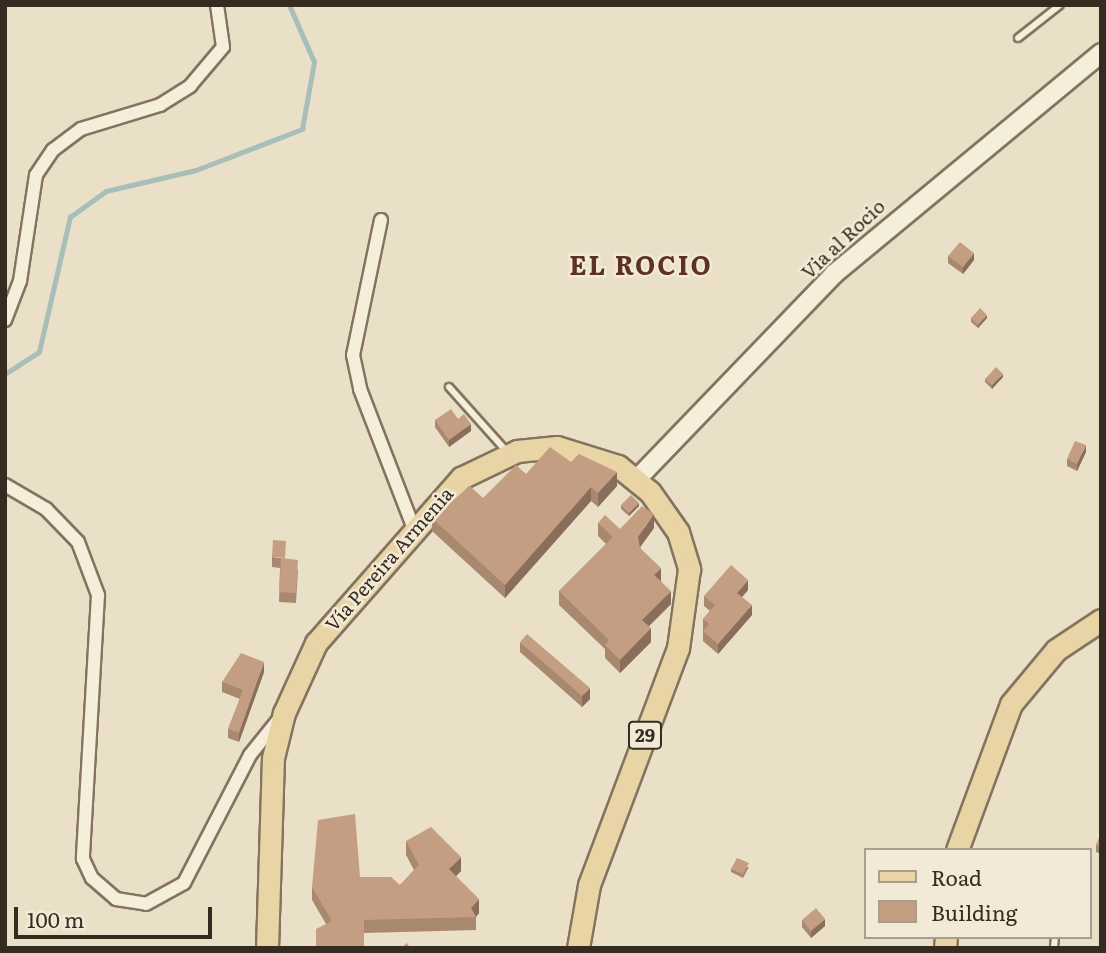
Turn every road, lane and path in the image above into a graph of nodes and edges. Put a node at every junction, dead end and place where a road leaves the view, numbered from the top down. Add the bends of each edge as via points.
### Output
1 (217, 5) edge
2 (1060, 5) edge
3 (1018, 38) dead end
4 (1101, 53) edge
5 (381, 220) dead end
6 (5, 320) edge
7 (449, 387) dead end
8 (508, 453) junction
9 (636, 479) junction
10 (5, 485) edge
11 (413, 526) junction
12 (1101, 620) edge
13 (284, 713) junction
14 (958, 848) edge
15 (267, 948) edge
16 (578, 948) edge

1 - 6 street via 225,30 223,47 190,86 160,105 81,130 53,150 36,175 20,281
2 - 3 lane
4 - 9 main road, Via al Rocio via 834,274
5 - 11 street via 353,355
7 - 8 lane
8 - 9 main road, Vía Pereira Armenia / 29 via 534,447 579,451
8 - 11 main road, Vía Pereira Armenia / 29 via 461,478
9 - 16 main road, Vía Pereira Armenia / 29 via 678,531 690,591 678,648 589,885
10 - 13 street via 46,509 78,542 98,595 83,859 92,878 116,899 146,904 184,883 250,755
11 - 13 main road, Vía Pereira Armenia / 29 via 321,636
12 - 14 main road via 1056,650 1011,704
13 - 15 main road, Vía Pereira Armenia / 29 via 273,758

